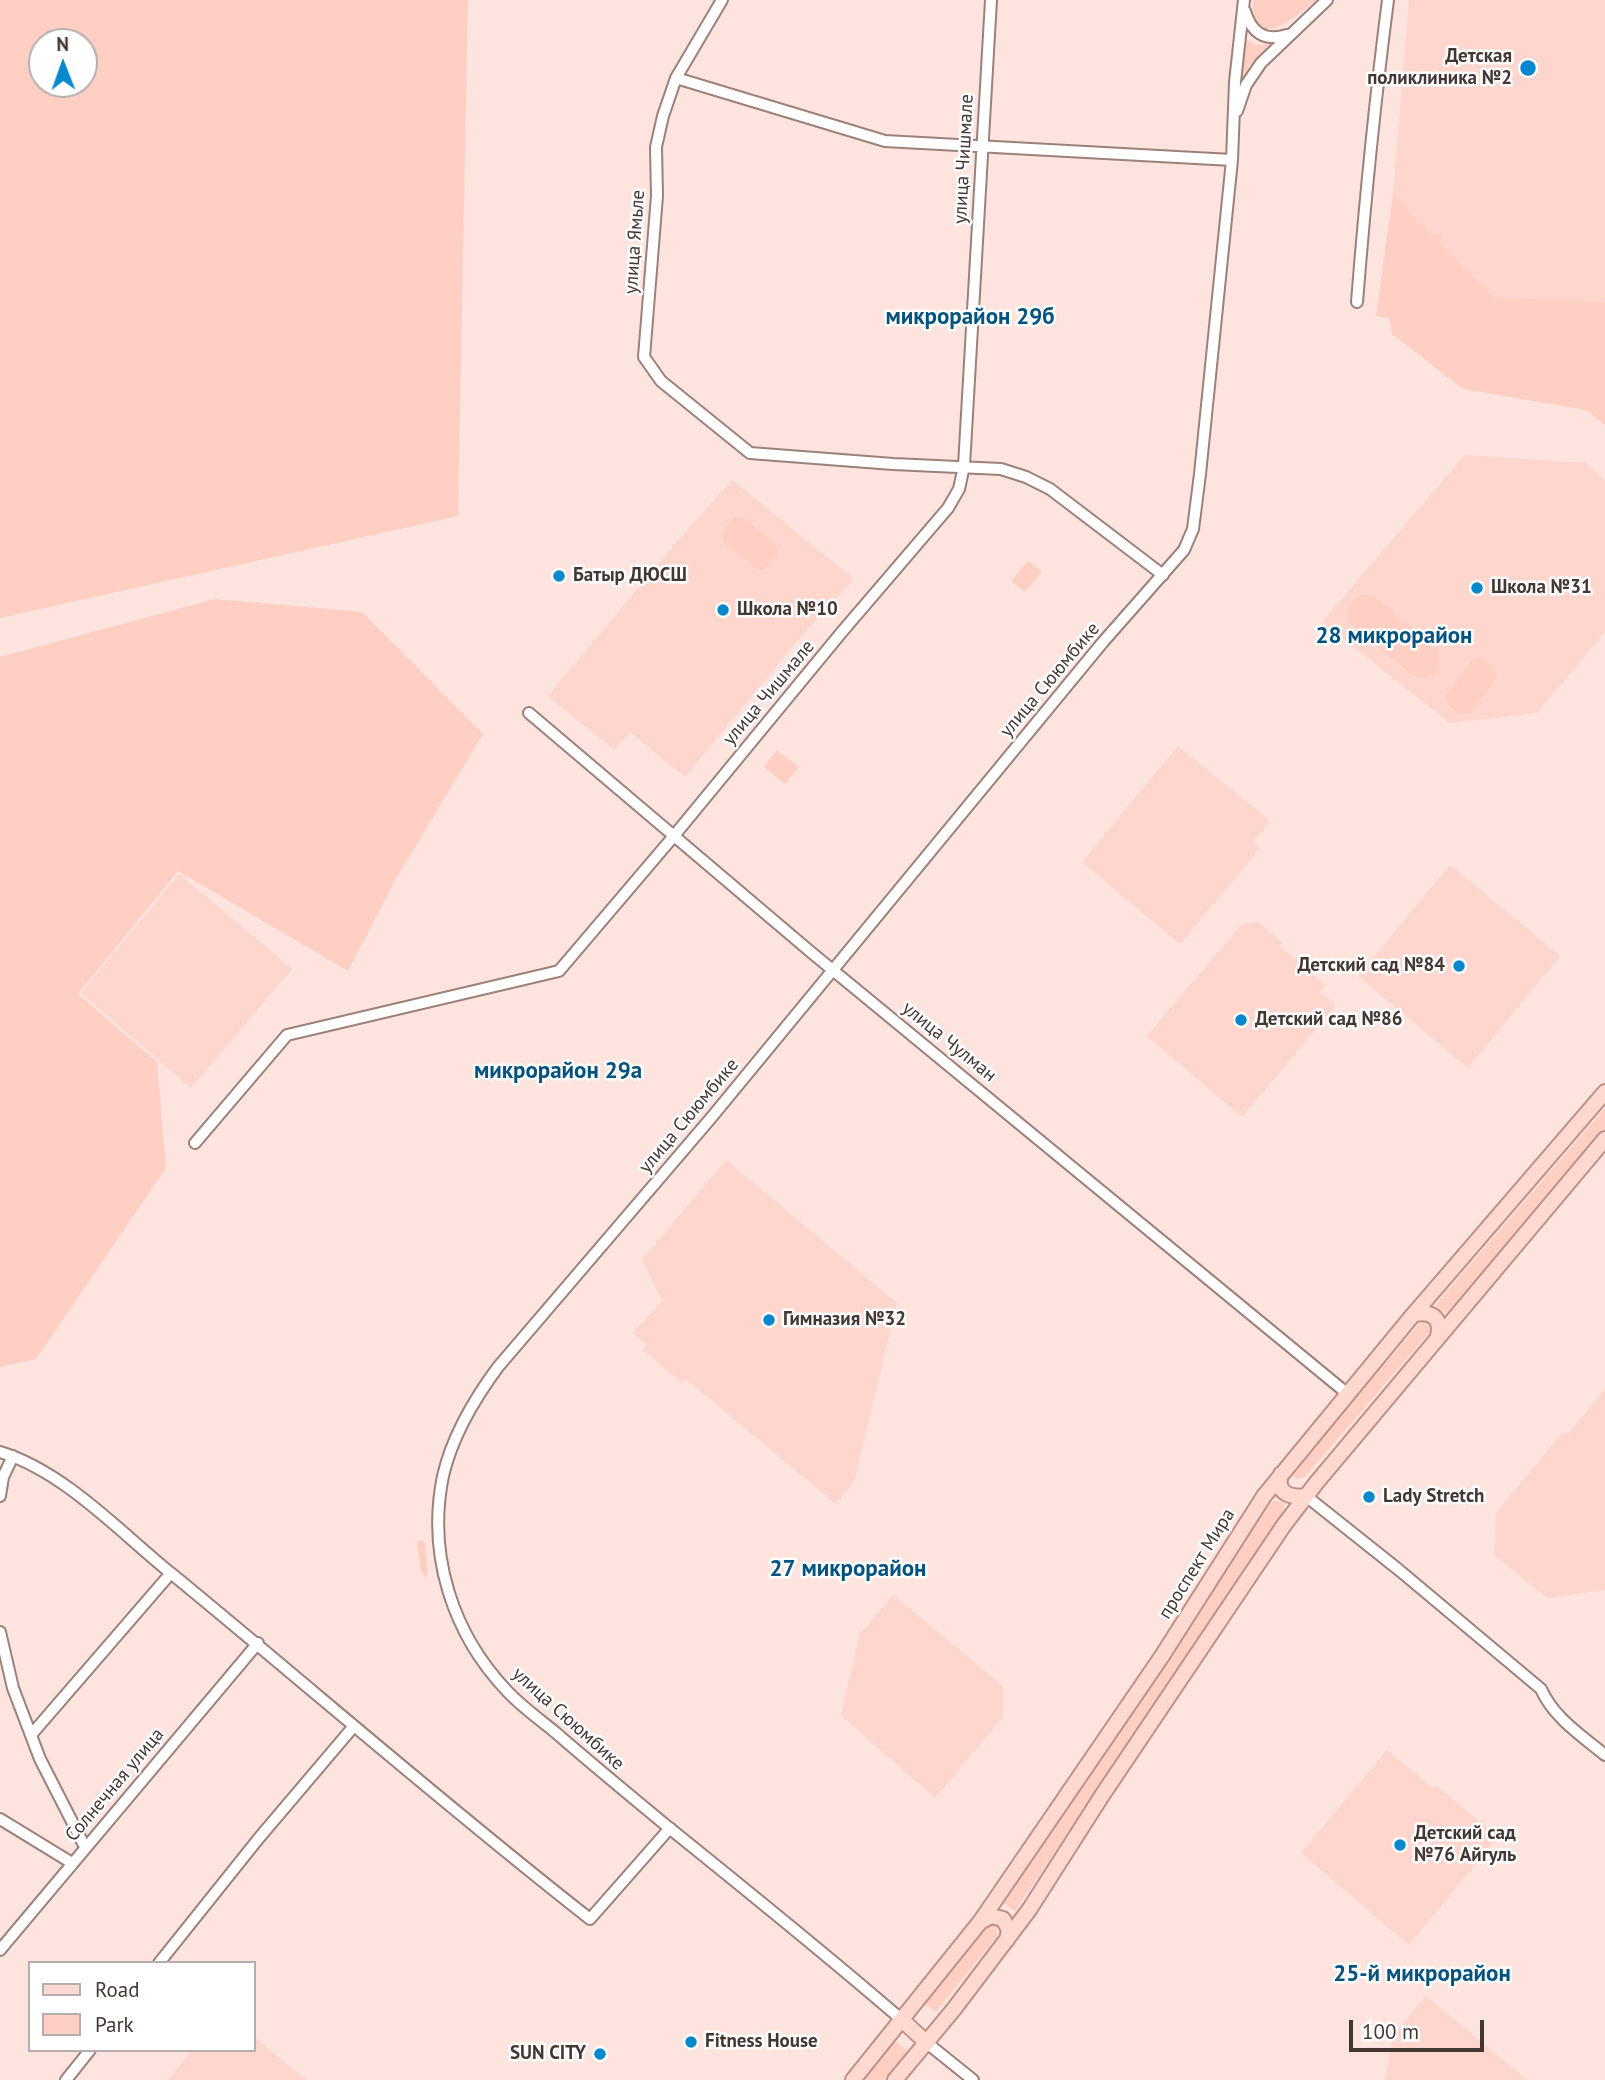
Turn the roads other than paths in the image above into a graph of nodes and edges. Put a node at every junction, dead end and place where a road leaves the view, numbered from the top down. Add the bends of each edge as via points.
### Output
1 (722, 0) edge
2 (991, 0) edge
3 (1327, 0) edge
4 (1388, 0) edge
5 (1243, 2) edge
6 (1290, 34) junction
7 (676, 78) junction
8 (1234, 121) junction
9 (982, 147) junction
10 (1232, 160) junction
11 (1357, 302) dead end
12 (964, 466) junction
13 (1163, 575) junction
14 (529, 713) dead end
15 (673, 837) junction
16 (834, 971) junction
17 (1605, 1092) edge
18 (1605, 1139) edge
19 (195, 1143) dead end
20 (1415, 1314) junction
21 (1438, 1336) junction
22 (1349, 1395) junction
23 (0, 1452) edge
24 (13, 1456) junction
25 (1282, 1472) junction
26 (0, 1496) edge
27 (1306, 1496) junction
28 (171, 1573) junction
29 (0, 1632) edge
30 (258, 1643) junction
31 (354, 1726) junction
32 (31, 1735) junction
33 (1605, 1755) edge
34 (0, 1819) edge
35 (670, 1828) junction
36 (85, 1847) junction
37 (72, 1863) junction
38 (980, 1922) junction
39 (1006, 1941) junction
40 (0, 1950) edge
41 (161, 1961) edge
42 (902, 2020) junction
43 (927, 2042) junction
44 (88, 2052) edge
45 (66, 2080) edge
46 (853, 2080) edge
47 (895, 2080) edge
48 (973, 2080) edge

1 - 7 street, улица Ямьле
2 - 9 street, улица Чишмале
3 - 6 street
4 - 11 street
5 - 6 street via 1254,32 1275,38
5 - 8 street
6 - 8 street via 1253,73
7 - 9 street via 885,141
7 - 12 street, улица Ямьле via 656,147 657,196 644,357 661,381 750,453
8 - 10 street, улица Сююмбике
9 - 10 street
9 - 12 street, улица Чишмале
10 - 13 street, улица Сююмбике via 1193,529 1184,550
12 - 13 street via 1002,468 1049,489
12 - 15 street, улица Чишмале via 960,489 947,508
13 - 16 street, улица Сююмбике
14 - 15 street, улица Чулман
15 - 16 street, улица Чулман
15 - 19 street, улица Чишмале via 559,971 287,1035
16 - 22 street, улица Чулман
16 - 35 street, улица Сююмбике via 498,1367 475,1402 443,1476 439,1534 446,1586 479,1656 507,1691
17 - 20 main road, проспект Мира
18 - 21 main road
20 - 21 main road via 1434,1316
20 - 22 main road, проспект Мира
21 - 27 main road
22 - 25 main road, проспект Мира
23 - 24 street
24 - 26 street
24 - 28 street via 67,1488
25 - 27 main road via 1283,1492
25 - 38 main road, проспект Мира
27 - 33 street via 1541,1689 1561,1718
27 - 39 main road
28 - 30 street
28 - 32 street
29 - 32 street via 13,1688
30 - 31 street
30 - 36 street, Солнечная улица
31 - 35 street via 590,1919
31 - 41 street
32 - 36 street
34 - 37 street
35 - 42 street, улица Сююмбике
36 - 37 street, Солнечная улица
37 - 40 street, Солнечная улица
38 - 39 main road via 991,1916 1003,1919 1009,1930
38 - 42 main road, проспект Мира
39 - 43 main road
42 - 43 main road
42 - 46 main road, проспект Мира
43 - 47 main road
43 - 48 street
44 - 45 street

